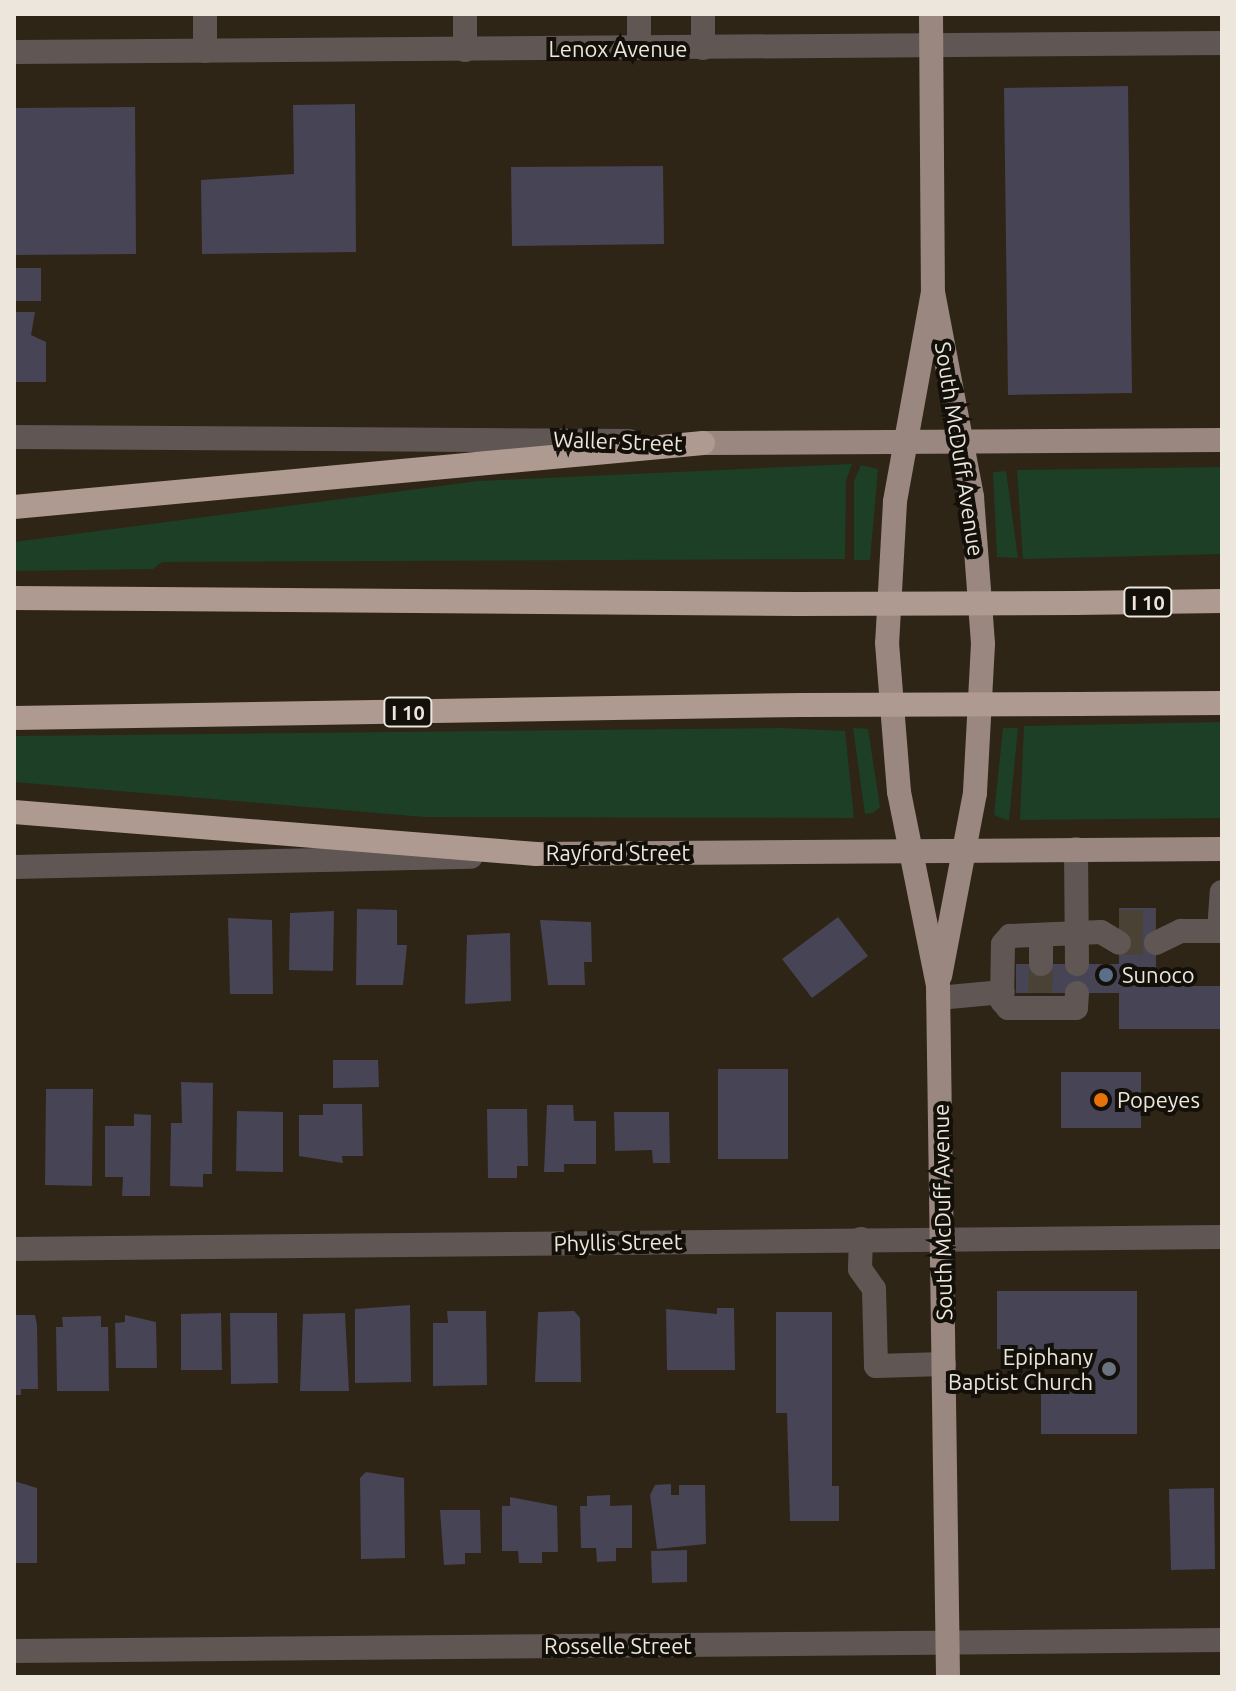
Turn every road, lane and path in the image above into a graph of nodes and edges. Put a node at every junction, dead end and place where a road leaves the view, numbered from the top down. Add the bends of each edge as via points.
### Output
1 (205, 14) edge
2 (465, 14) edge
3 (639, 14) edge
4 (703, 14) edge
5 (931, 14) edge
6 (1222, 43) edge
7 (931, 46) junction
8 (639, 48) junction
9 (703, 48) junction
10 (465, 50) junction
11 (205, 51) junction
12 (14, 52) edge
13 (933, 292) junction
14 (14, 437) edge
15 (963, 440) junction
16 (1222, 440) edge
17 (904, 441) junction
18 (703, 443) junction
19 (14, 507) edge
20 (14, 598) edge
21 (1222, 601) edge
22 (1222, 703) edge
23 (14, 718) edge
24 (14, 812) edge
25 (1076, 849) junction
26 (1222, 849) edge
27 (967, 850) junction
28 (907, 851) junction
29 (536, 854) junction
30 (14, 867) edge
31 (1222, 892) edge
32 (1113, 933) tunnel mouth
33 (1156, 933) tunnel mouth
34 (1075, 934) junction
35 (1041, 935) junction
36 (1041, 964) tunnel mouth
37 (1077, 964) dead end
38 (938, 992) junction
39 (1003, 992) junction
40 (1077, 993) dead end
41 (1222, 1237) edge
42 (861, 1239) junction
43 (943, 1240) junction
44 (14, 1249) edge
45 (944, 1364) junction
46 (1222, 1640) edge
47 (948, 1642) junction
48 (14, 1651) edge
49 (948, 1677) edge

1 - 11 street
2 - 10 street
3 - 8 street
4 - 9 street
5 - 7 main road, South McDuff Avenue
6 - 7 street, Lenox Avenue
7 - 9 street, Lenox Avenue
7 - 13 main road, South McDuff Avenue
8 - 9 street, Lenox Avenue
8 - 10 street, Lenox Avenue
10 - 11 street, Lenox Avenue
11 - 12 street, Lenox Avenue
13 - 15 main road, South McDuff Avenue
13 - 17 main road, South McDuff Avenue
14 - 18 street, Waller Street via 356,435
15 - 16 main road, Waller Street
15 - 17 main road, Waller Street
15 - 27 main road, South McDuff Avenue via 983,644
17 - 18 main road, Waller Street
17 - 28 main road, South McDuff Avenue via 887,643
18 - 19 highway
20 - 21 highway, I 10, bridge via 798,604
22 - 23 highway, I 10, bridge
24 - 29 highway
25 - 26 main road, Rayford Street
25 - 27 main road, Rayford Street
25 - 34 street
27 - 28 main road, Rayford Street
27 - 38 main road, South McDuff Avenue
28 - 29 main road, Rayford Street
28 - 38 main road, South McDuff Avenue
29 - 30 street, Rayford Street via 266,866
31 - 33 street via 1219,931
32 - 34 street
34 - 35 street
34 - 37 street
35 - 36 street
35 - 39 street via 1010,936 1003,944
38 - 39 street
38 - 43 main road, South McDuff Avenue
39 - 40 street via 1008,1008 1041,1001 1076,1008
41 - 43 street, Phyllis Street
42 - 43 street, Phyllis Street
42 - 44 street, Phyllis Street
42 - 45 street via 860,1269 874,1289 876,1366
43 - 45 main road, South McDuff Avenue
45 - 47 main road, South McDuff Avenue
46 - 47 street, Rosselle Street
47 - 48 street, Rosselle Street
47 - 49 main road, South McDuff Avenue

